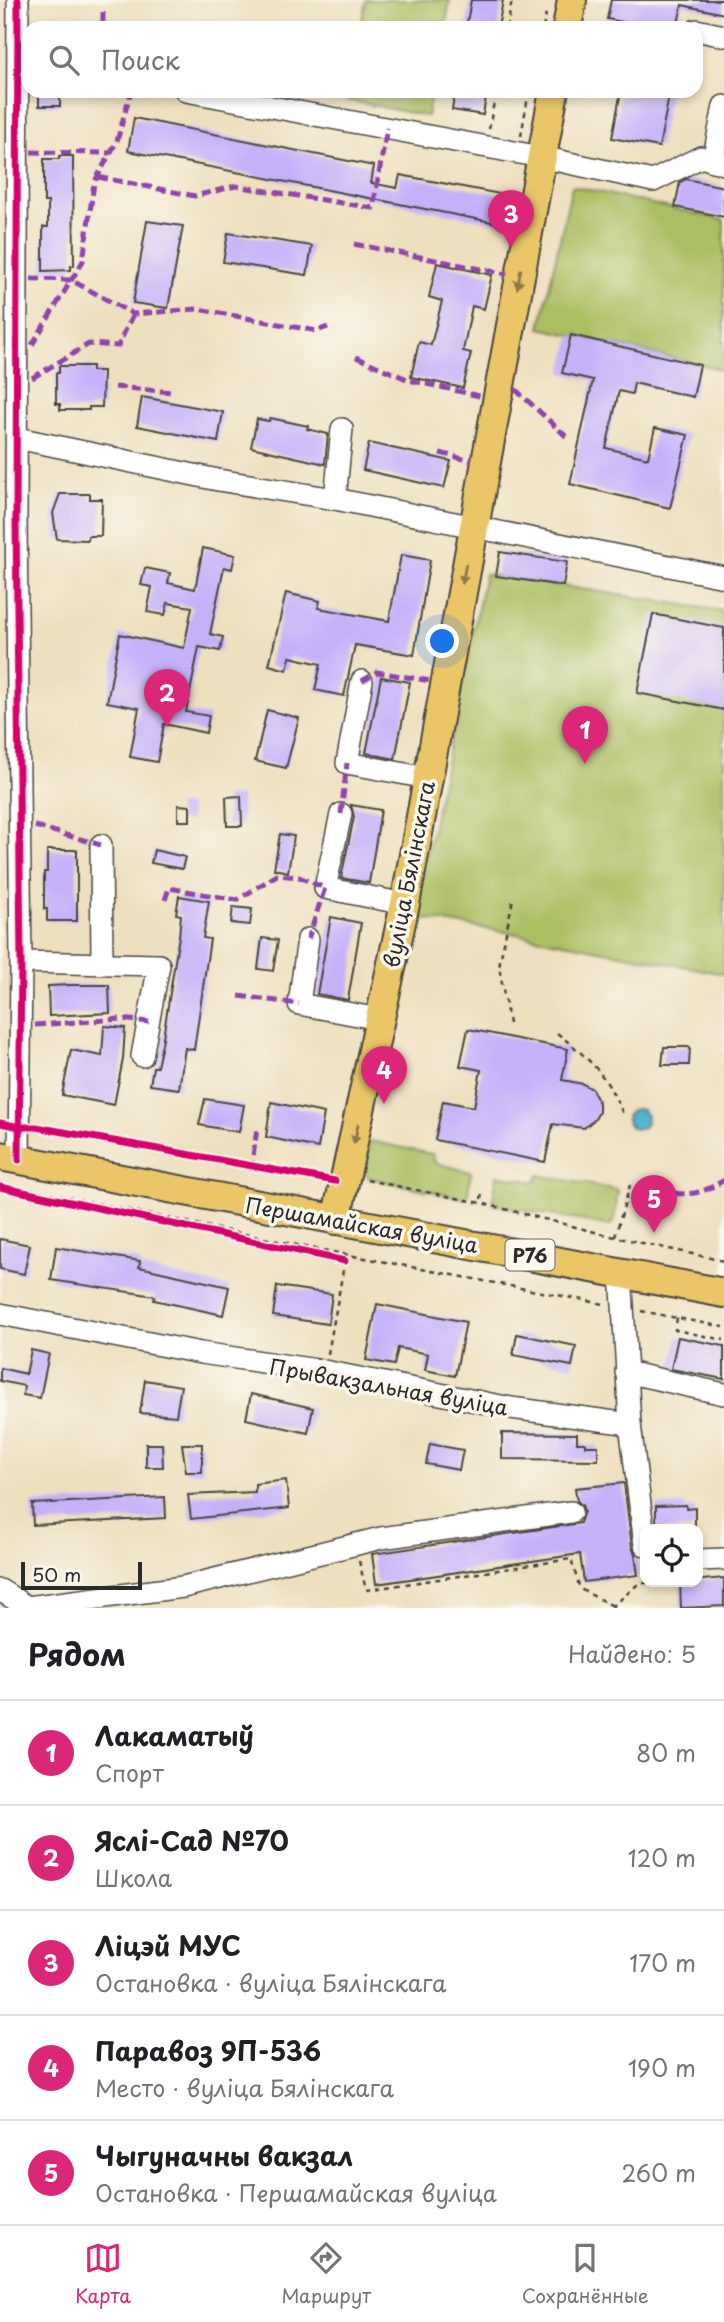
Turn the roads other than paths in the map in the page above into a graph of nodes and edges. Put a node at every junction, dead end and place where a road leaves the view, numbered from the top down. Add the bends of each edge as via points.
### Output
1 (572, 0) edge
2 (12, 7) edge
3 (568, 21) edge
4 (703, 32) edge
5 (724, 36) edge
6 (223, 98) edge
7 (553, 98) edge
8 (724, 106) edge
9 (541, 157) junction
10 (718, 162) edge
11 (9, 217) edge
12 (342, 429) dead end
13 (11, 432) edge
14 (335, 499) junction
15 (472, 526) junction
16 (724, 577) edge
17 (362, 681) dead end
18 (427, 778) junction
19 (341, 814) dead end
20 (101, 845) dead end
21 (405, 904) junction
22 (308, 939) dead end
23 (21, 962) junction
24 (102, 962) junction
25 (379, 1019) junction
26 (142, 1056) dead end
27 (10, 1158) edge
28 (336, 1220) junction
29 (621, 1272) junction
30 (724, 1293) edge
31 (0, 1314) edge
32 (626, 1372) junction
33 (724, 1394) edge
34 (630, 1424) junction
35 (570, 1512) dead end
36 (642, 1524) edge
37 (724, 1559) edge
38 (703, 1560) edge
39 (0, 1590) edge

1 - 3 main road
2 - 11 street
4 - 5 street
6 - 9 street
7 - 9 main road, вуліца Бялінскага
8 - 10 street
9 - 10 street via 653,181 701,157
9 -> 15 main road, вуліца Бялінскага
11 - 13 street
12 - 14 street
13 - 14 street via 205,477
13 - 23 street
14 - 15 street
15 - 16 street
15 -> 18 main road, вуліца Бялінскага
17 - 18 street via 348,763
18 - 21 main road, вуліца Бялінскага
19 - 21 street via 325,888
20 - 24 street
21 - 25 main road, вуліца Бялінскага
22 - 25 street via 299,1004
23 - 24 street
23 - 27 street via 20,1129
24 - 26 street via 159,965
25 -> 28 main road, вуліца Бялінскага
27 - 28 main road, Першамайская вуліца / Р76
28 - 29 main road, Першамайская вуліца / Р76
29 - 30 main road, Першамайская вуліца / Р76
29 - 32 street
31 - 34 street, Прывакзальная вуліца via 511,1408
32 - 33 street
32 - 34 street
34 - 36 street
35 - 39 street via 381,1538 183,1587 27,1607
37 - 38 street

